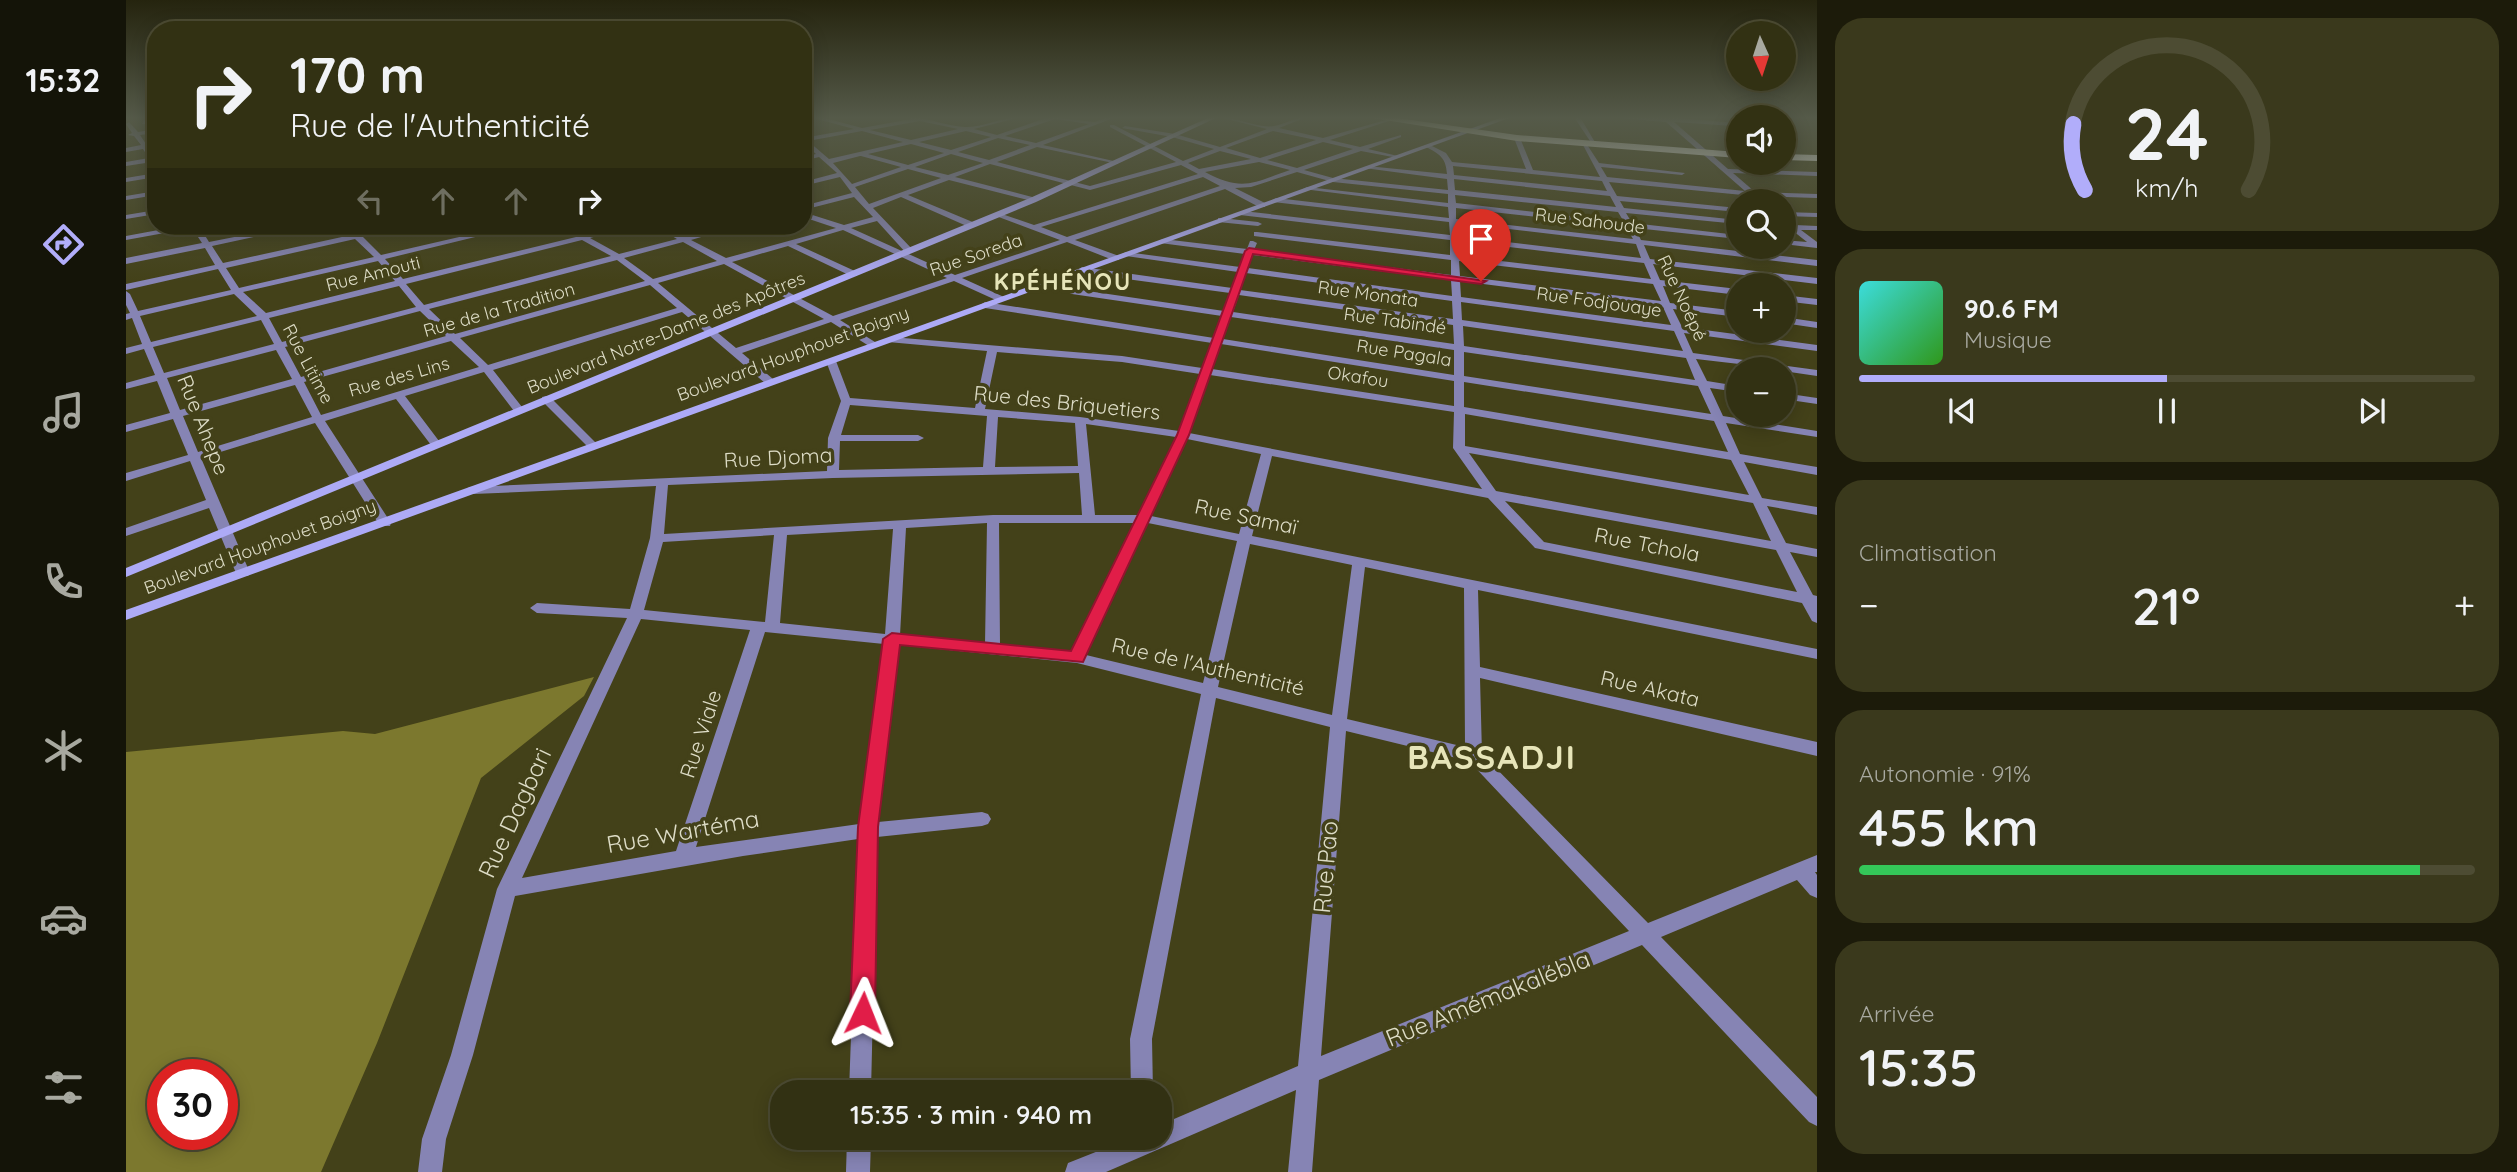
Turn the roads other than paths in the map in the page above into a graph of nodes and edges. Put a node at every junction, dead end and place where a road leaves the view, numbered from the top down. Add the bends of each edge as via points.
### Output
1 (839, 172) edge
2 (897, 172) edge
3 (925, 172) edge
4 (965, 172) edge
5 (1032, 172) edge
6 (1096, 172) edge
7 (1152, 172) edge
8 (1208, 172) edge
9 (1293, 172) edge
10 (1304, 172) edge
11 (1357, 172) edge
12 (1405, 172) edge
13 (1450, 172) edge
14 (1527, 172) edge
15 (1530, 172) joint
16 (1601, 172) edge
17 (1668, 172) edge
18 (1202, 173) junction
19 (1682, 173) dead end
20 (1796, 173) edge
21 (842, 174) junction
22 (1817, 174) edge
23 (1733, 175) edge
24 (147, 176) edge
25 (1450, 176) junction
26 (948, 178) junction
27 (126, 180) edge
28 (1333, 180) junction
29 (1607, 180) junction
30 (812, 182) edge
31 (1071, 183) junction
32 (1226, 186) junction
33 (1307, 189) junction
34 (1748, 189) edge
35 (854, 190) junction
36 (1451, 191) junction
37 (1726, 191) edge
38 (147, 194) edge
39 (902, 195) junction
40 (1796, 195) edge
41 (1615, 196) junction
42 (1817, 196) edge
43 (126, 198) edge
44 (1033, 200) junction
45 (1276, 200) junction
46 (812, 205) edge
47 (1451, 205) junction
48 (868, 206) junction
49 (1622, 209) junction
50 (1726, 209) edge
51 (147, 214) edge
52 (999, 214) junction
53 (1817, 215) edge
54 (1796, 216) edge
55 (126, 217) edge
56 (812, 217) edge
57 (879, 218) junction
58 (1222, 220) junction
59 (1261, 220) junction
60 (1453, 221) junction
61 (1726, 221) edge
62 (972, 225) junction
63 (1630, 225) junction
64 (1034, 227) junction
65 (844, 228) junction
66 (1796, 228) edge
67 (1817, 228) edge
68 (1796, 230) edge
69 (147, 234) edge
70 (200, 235) edge
71 (259, 235) edge
72 (361, 235) edge
73 (478, 235) edge
74 (579, 235) edge
75 (591, 235) edge
76 (675, 235) edge
77 (698, 235) edge
78 (356, 236) junction
79 (1726, 236) edge
80 (583, 237) junction
81 (126, 238) edge
82 (1454, 238) junction
83 (682, 239) junction
84 (1070, 240) junction
85 (1163, 241) junction
86 (788, 243) junction
87 (1639, 243) junction
88 (1796, 244) edge
89 (208, 246) junction
90 (1817, 246) edge
91 (1249, 251) junction
92 (905, 252) junction
93 (1126, 254) junction
94 (617, 256) junction
95 (380, 258) junction
96 (1116, 258) junction
97 (1454, 258) junction
98 (126, 261) edge
99 (723, 261) junction
100 (1646, 261) junction
101 (1817, 262) edge
102 (221, 267) junction
103 (1082, 270) junction
104 (1242, 270) junction
105 (854, 274) junction
106 (1454, 277) junction
107 (955, 278) junction
108 (1817, 281) edge
109 (652, 282) junction
110 (1048, 282) junction
111 (1655, 282) junction
112 (400, 283) junction
113 (126, 287) edge
114 (1235, 291) junction
115 (1726, 291) edge
116 (237, 292) junction
117 (126, 294) edge
118 (793, 298) junction
119 (1001, 299) junction
120 (1456, 299) junction
121 (1796, 300) edge
122 (1817, 302) edge
123 (1667, 304) junction
124 (985, 305) junction
125 (422, 309) junction
126 (683, 309) junction
127 (1726, 312) edge
128 (1226, 314) junction
129 (131, 316) edge
130 (264, 317) junction
131 (834, 320) junction
132 (1458, 322) junction
133 (1796, 322) edge
134 (1817, 324) edge
135 (1678, 329) junction
136 (710, 331) junction
137 (457, 338) junction
138 (891, 340) junction
139 (1216, 341) junction
140 (872, 344) junction
141 (148, 345) junction
142 (279, 347) junction
143 (993, 348) junction
144 (1459, 348) junction
145 (1817, 348) edge
146 (126, 351) edge
147 (735, 352) junction
148 (1689, 355) junction
149 (831, 361) junction
150 (488, 369) junction
151 (1208, 372) junction
152 (1817, 373) edge
153 (162, 376) junction
154 (1459, 379) junction
155 (297, 382) junction
156 (769, 382) junction
157 (1703, 384) junction
158 (126, 386) edge
159 (1726, 387) edge
160 (398, 395) junction
161 (1796, 398) edge
162 (546, 399) junction
163 (846, 401) junction
164 (1817, 401) edge
165 (517, 409) junction
166 (1460, 410) junction
167 (979, 413) junction
168 (178, 414) junction
169 (993, 414) junction
170 (318, 419) junction
171 (1719, 419) junction
172 (1080, 420) junction
173 (126, 429) edge
174 (1183, 435) junction
175 (1817, 435) edge
176 (834, 438) junction
177 (918, 438) dead end
178 (435, 443) junction
179 (593, 446) junction
180 (1459, 448) junction
181 (1267, 452) junction
182 (195, 455) junction
183 (1736, 457) junction
184 (1086, 469) junction
185 (989, 470) junction
186 (1817, 471) edge
187 (833, 474) junction
188 (126, 477) edge
189 (355, 478) junction
190 (662, 483) junction
191 (472, 490) junction
192 (1490, 492) junction
193 (214, 502) junction
194 (1760, 502) junction
195 (1817, 512) edge
196 (1088, 517) junction
197 (993, 519) junction
198 (1146, 519) junction
199 (385, 523) junction
200 (900, 524) junction
201 (226, 529) junction
202 (781, 530) junction
203 (126, 532) edge
204 (1244, 537) junction
205 (657, 538) junction
206 (1780, 545) junction
207 (1817, 552) edge
208 (1359, 563) junction
209 (126, 573) edge
210 (243, 573) junction
211 (1471, 585) junction
212 (1812, 600) edge
213 (537, 608) dead end
214 (636, 614) junction
215 (126, 615) edge
216 (1817, 618) edge
217 (766, 628) junction
218 (892, 639) junction
219 (992, 650) junction
220 (1817, 654) edge
221 (1077, 658) junction
222 (1473, 671) junction
223 (1209, 688) junction
224 (1339, 721) junction
225 (1817, 749) edge
226 (1474, 756) junction
227 (982, 818) dead end
228 (868, 827) junction
229 (684, 856) junction
230 (1809, 866) edge
231 (507, 889) junction
232 (1817, 890) edge
233 (1645, 934) junction
234 (1308, 1073) junction
235 (860, 1080) edge
236 (1142, 1080) edge
237 (1817, 1114) edge
238 (1172, 1132) edge
239 (859, 1150) edge
240 (1129, 1150) edge
241 (430, 1172) edge
242 (858, 1172) edge
243 (1077, 1172) edge
244 (1300, 1172) edge

1 - 21 street
2 - 35 street
3 - 26 street
4 - 26 street
5 - 31 street
6 - 31 street, Boulevard Notre-Dame des Apôtres
7 - 31 street via 1100,187
8 - 18 street
9 - 32 street, Rue Soreda via 1249,186
10 - 28 street
11 - 28 street, Boulevard Houphouet Boigny
12 - 25 street
13 - 25 street
14 - 15 street
15 - 29 street
16 - 29 street, Rue Noépé
17 - 19 street
18 - 32 street
18 - 64 street
20 - 22 street
21 - 30 street
21 - 35 street
23 - 34 street
24 - 27 street
25 - 36 street
25 - 41 street
26 - 39 street
26 - 44 street
28 - 33 street, Boulevard Houphouet Boigny
28 - 36 street
29 - 37 street
29 - 41 street, Rue Noépé
31 - 44 street, Boulevard Notre-Dame des Apôtres
32 - 59 street
32 - 84 street, Rue Soreda
33 - 45 street, Boulevard Houphouet Boigny
33 - 47 street
35 - 46 street
35 - 48 street
36 - 47 street
36 - 49 street
38 - 43 street
39 - 48 street
39 - 62 street
40 - 42 street
41 - 49 street, Rue Noépé
41 - 50 street
44 - 52 street, Boulevard Notre-Dame des Apôtres
45 - 59 street, Boulevard Houphouet Boigny
45 - 60 street, Rue Sahoude
47 - 60 street
47 - 63 street
48 - 57 street
49 - 61 street
49 - 63 street, Rue Noépé
51 - 55 street
52 - 62 street, Boulevard Notre-Dame des Apôtres
52 - 64 street
53 - 54 street
56 - 65 street
57 - 65 street, Rue de la Tradition
57 - 92 street
58 - 59 street
58 - 59 street, Boulevard Houphouet Boigny via 1243,213
58 - 85 street, Boulevard Houphouet Boigny
59 - 82 street
59 - 91 street
59 - 97 street
60 - 82 street
60 - 87 street, Rue Sahoude
62 - 92 street, Boulevard Notre-Dame des Apôtres
63 - 79 street
63 - 87 street, Rue Noépé
64 - 84 street
65 - 86 street, Rue de la Tradition
65 - 92 street
66 - 67 street
68 - 90 street
69 - 81 street
70 - 89 street, Rue Litime
71 - 89 street
72 - 78 street
73 - 95 street
74 - 80 street
75 - 80 street, Rue Amouti
76 - 83 street
77 - 83 street
78 - 95 street
78 - 102 street
80 - 94 street
80 - 112 street, Rue Amouti
82 - 97 street
82 - 100 street
83 - 94 street
83 - 99 street
84 - 96 street
84 - 107 street, Rue Soreda
85 - 91 street
85 - 93 street, Boulevard Houphouet Boigny
86 - 99 street, Rue de la Tradition
86 - 105 street
87 - 100 street, Rue Noépé
87 - 101 street, Rue Sahoude
88 - 90 street
89 - 98 street
89 - 102 street, Rue Litime
91 - 104 street
91 - 106 street
92 - 105 street, Boulevard Notre-Dame des Apôtres
92 - 107 street
93 - 96 street, Boulevard Houphouet Boigny
93 - 104 street, Rue Fodjouaye
94 - 109 street
94 - 125 street
95 - 112 street
95 - 116 street
96 - 103 street, Boulevard Houphouet Boigny
97 - 106 street
97 - 111 street
99 - 109 street, Rue de la Tradition
99 - 118 street
100 - 108 street
100 - 111 street, Rue Noépé
102 - 113 street
102 - 116 street, Rue Litime
103 - 110 street, Boulevard Houphouet Boigny
103 - 114 street, Rue Monata
104 - 114 street
104 - 120 street, Rue Fodjouaye
105 - 118 street, Boulevard Notre-Dame des Apôtres
106 - 120 street
106 - 123 street
107 - 119 street
107 - 131 street, Rue Soreda
109 - 126 street
109 - 137 street, Rue de la Tradition
110 - 119 street, Boulevard Houphouet Boigny
110 - 128 street, Rue Tabindé via 1072,291
111 - 115 street
111 - 123 street, Rue Noépé
112 - 125 street
112 - 130 street, Rue Amouti
114 - 128 street
114 - 132 street, Rue Monata
116 - 129 street
116 - 130 street, Rue Litime
117 - 129 street, Rue Ahepe
118 - 131 street
118 - 136 street, Boulevard Notre-Dame des Apôtres
119 - 124 street, Boulevard Houphouet Boigny
120 - 132 street
120 - 135 street, Rue Fodjouaye
121 - 122 street
123 - 127 street
123 - 135 street, Rue Noépé
124 - 138 street, Boulevard Houphouet Boigny
124 - 139 street, Rue Pagala
125 - 137 street
125 - 142 street
126 - 136 street
126 - 150 street, Rue des Lins
128 - 139 street
128 - 144 street, Rue Tabindé
129 - 141 street, Rue Ahepe
130 - 141 street, Rue Amouti
130 - 142 street, Rue Litime
131 - 140 street
131 - 147 street, Rue Soreda
132 - 144 street
132 - 148 street, Rue Monata
133 - 134 street
135 - 145 street, Rue Fodjouaye
135 - 148 street, Rue Noépé
136 - 147 street
136 - 162 street, Boulevard Notre-Dame des Apôtres
137 - 150 street
137 - 155 street, Rue de la Tradition
138 - 140 street, Boulevard Houphouet Boigny
138 - 143 street, Okafou
139 - 151 street
139 - 154 street, Rue Pagala
140 - 149 street, Boulevard Houphouet Boigny
141 - 146 street, Rue Amouti
141 - 153 street, Rue Ahepe
142 - 153 street
142 - 155 street, Rue Litime
143 - 151 street, Okafou
143 - 167 street
144 - 154 street
144 - 157 street, Rue Tabindé
147 - 156 street
148 - 152 street, Rue Monata
148 - 157 street, Rue Noépé
149 - 156 street, Boulevard Houphouet Boigny
149 - 163 street
150 - 160 street, Rue des Lins
150 - 165 street
151 - 166 street, Okafou
151 - 174 street
153 - 158 street
153 - 168 street, Rue Ahepe
154 - 166 street
154 - 171 street, Rue Pagala
155 - 168 street, Rue de la Tradition
155 - 170 street, Rue Litime
156 - 179 street, Boulevard Houphouet Boigny
157 - 159 street, Rue Tabindé
157 - 171 street, Rue Noépé
160 - 170 street, Rue des Lins
160 - 178 street
161 - 164 street
162 - 165 street, Boulevard Notre-Dame des Apôtres
162 - 179 street
163 - 167 street, Rue des Briquetiers
163 - 176 street
165 - 178 street, Boulevard Notre-Dame des Apôtres
166 - 180 street
166 - 183 street, Okafou
167 - 169 street, Rue des Briquetiers
168 - 173 street, Rue de la Tradition
168 - 182 street, Rue Ahepe
169 - 172 street, Rue des Briquetiers
169 - 185 street
170 - 182 street, Rue des Lins
170 - 189 street, Rue Litime
171 - 175 street, Rue Pagala
171 - 183 street, Rue Noépé
172 - 174 street, Rue des Briquetiers
172 - 184 street
174 - 181 street, Rue des Briquetiers
174 - 198 street
176 - 177 street
176 - 187 street
178 - 189 street, Boulevard Notre-Dame des Apôtres
179 - 191 street, Boulevard Houphouet Boigny
180 - 192 street, Rue Tchola
180 - 194 street
181 - 192 street, Rue des Briquetiers
181 - 204 street
182 - 188 street, Rue des Lins
182 - 193 street, Rue Ahepe
183 - 186 street, Okafou
183 - 194 street, Rue Noépé
184 - 185 street, Rue Djoma
184 - 196 street
185 - 187 street, Rue Djoma
187 - 190 street, Rue Djoma
189 - 199 street, Rue Litime
189 - 201 street, Boulevard Notre-Dame des Apôtres
190 - 191 street, Rue Djoma
190 - 205 street, Rue Dagbari
191 - 199 street, Boulevard Houphouet Boigny
192 - 206 street, Rue des Briquetiers
192 - 212 street, Rue Tchola via 1540,545
193 - 201 street, Rue Ahepe
193 - 203 street
194 - 195 street
194 - 206 street, Rue Noépé
196 - 197 street, Rue Samaï
196 - 198 street, Rue Samaï
197 - 200 street, Rue Samaï
197 - 219 street
198 - 204 street, Rue Samaï
198 - 221 street
199 - 210 street, Boulevard Houphouet Boigny
200 - 202 street, Rue Samaï
200 - 218 street
201 - 209 street, Boulevard Notre-Dame des Apôtres
201 - 210 street, Rue Ahepe
202 - 205 street, Rue Samaï
202 - 217 street, Rue Viale
204 - 208 street, Rue Samaï
204 - 223 street
205 - 214 street, Rue Dagbari
206 - 207 street, Rue des Briquetiers
206 - 212 street, Rue Noépé
208 - 211 street, Rue Samaï
208 - 224 street, Rue Pao
210 - 215 street, Boulevard Houphouet Boigny
211 - 220 street, Rue Samaï
211 - 222 street
212 - 216 street, Rue Noépé
213 - 214 street, Rue de l'Authenticité
214 - 217 street, Rue de l'Authenticité
214 - 231 street, Rue Dagbari
217 - 218 street, Rue de l'Authenticité
217 - 229 street, Rue Viale
218 - 219 street, Rue de l'Authenticité
218 - 228 street
219 - 221 street, Rue de l'Authenticité
221 - 223 street, Rue de l'Authenticité
222 - 225 street, Rue Akata
222 - 226 street
223 - 224 street, Rue de l'Authenticité
223 - 236 street via 1141,1039
224 - 226 street, Rue de l'Authenticité
224 - 234 street, Rue Pao
226 - 233 street
227 - 228 street, Rue Wartéma
228 - 229 street, Rue Wartéma
228 - 235 street
229 - 231 street, Rue Wartéma
230 - 232 street
230 - 233 street, Rue Amémakalébla
231 - 241 street, Rue Dagbari via 434,1139
233 - 234 street, Rue Amémakalébla
233 - 237 street
234 - 238 street, Rue Amémakalébla
234 - 244 street, Rue Pao
239 - 242 street
240 - 243 street, Rue Amémakalébla

